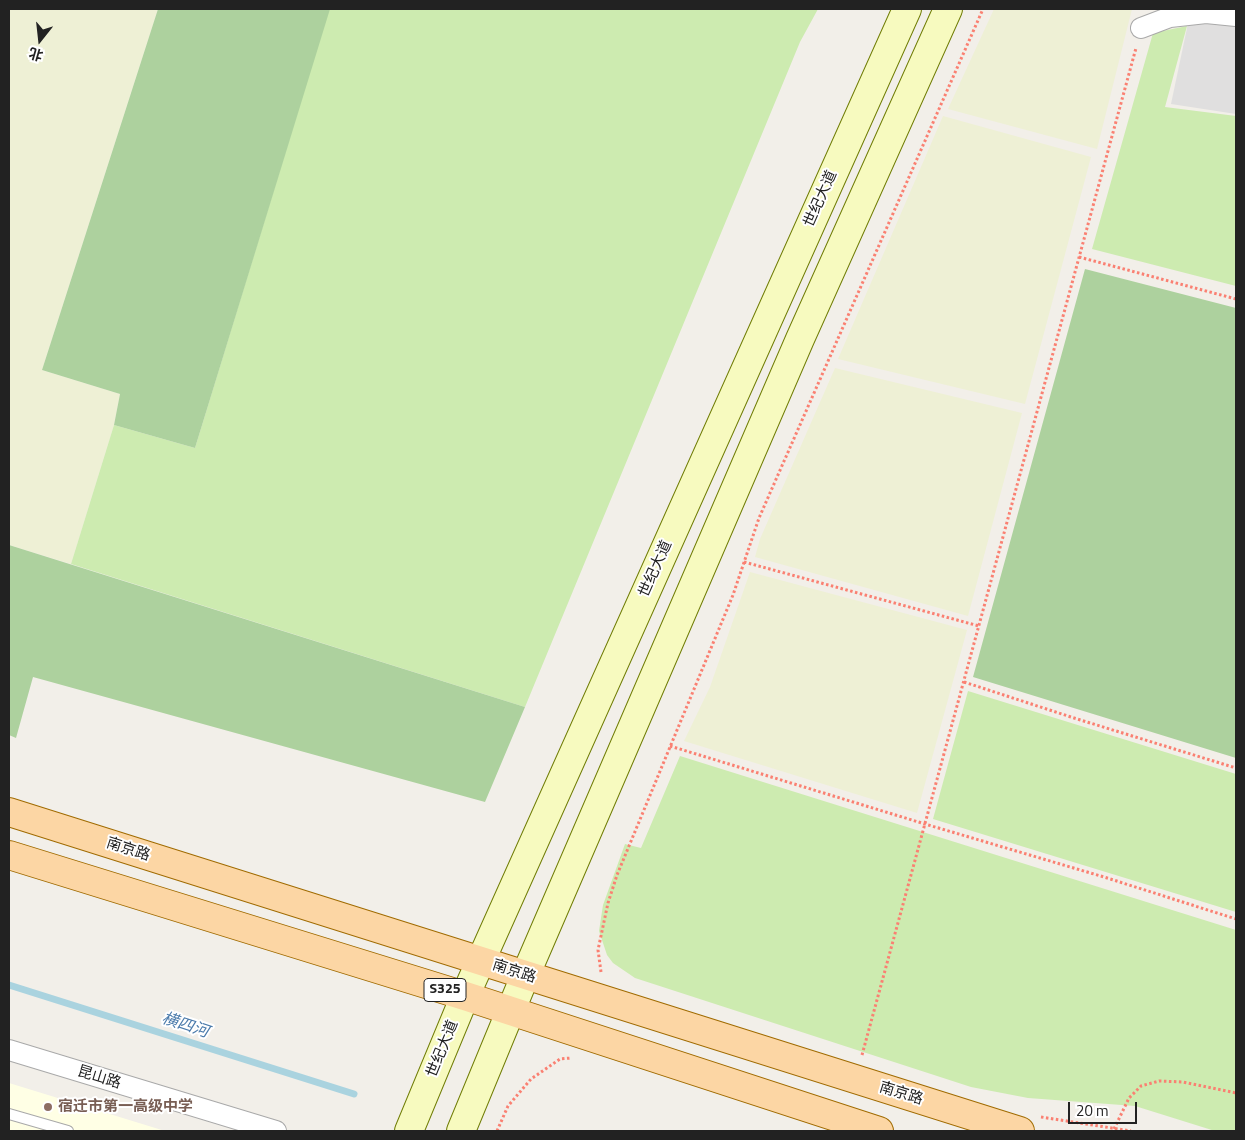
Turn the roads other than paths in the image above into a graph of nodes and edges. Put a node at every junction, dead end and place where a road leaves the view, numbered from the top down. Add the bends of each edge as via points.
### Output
1 (907, 9) edge
2 (948, 9) edge
3 (1147, 9) edge
4 (1236, 16) edge
5 (9, 812) edge
6 (9, 855) edge
7 (480, 962) junction
8 (525, 976) junction
9 (465, 996) junction
10 (511, 1012) junction
11 (9, 1050) edge
12 (9, 1114) edge
13 (1025, 1127) edge
14 (68, 1131) edge
15 (276, 1131) edge
16 (409, 1131) edge
17 (461, 1131) edge
18 (879, 1131) edge

1 - 7 street, 世纪大道
2 - 8 street via 800,339
3 - 4 street via 1141,28 1170,17 1206,13
5 - 7 main road, 南京路 / S325
6 - 9 main road, S325
7 - 8 main road, 南京路 / S325
7 - 9 street, 世纪大道
8 - 10 street
8 - 13 main road, 南京路 / S325 via 855,1080
9 - 10 main road, S325
9 - 16 street, 世纪大道
10 - 17 street
10 - 18 main road, S325
11 - 15 street, 昆山路
12 - 14 lane

